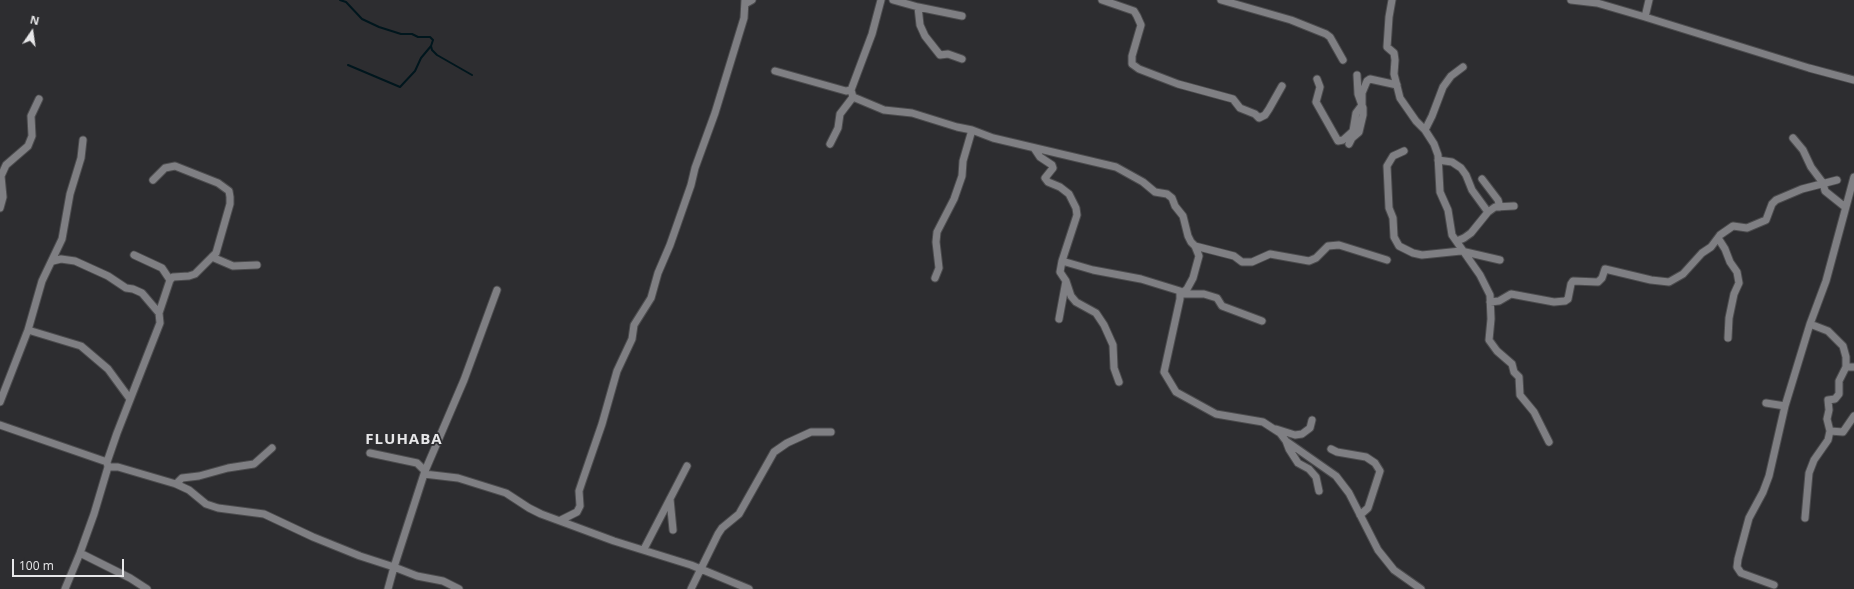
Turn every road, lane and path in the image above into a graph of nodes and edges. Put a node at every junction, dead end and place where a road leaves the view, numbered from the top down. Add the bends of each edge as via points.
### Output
1 (752, 0) edge
2 (881, 0) edge
3 (893, 0) edge
4 (1102, 0) edge
5 (1220, 0) edge
6 (1392, 0) edge
7 (1571, 0) edge
8 (1649, 0) edge
9 (745, 2) edge
10 (918, 7) junction
11 (962, 16) dead end
12 (1645, 17) junction
13 (962, 58) dead end
14 (1343, 60) dead end
15 (1463, 67) dead end
16 (775, 72) dead end
17 (1357, 75) dead end
18 (1317, 79) dead end
19 (1854, 80) edge
20 (1397, 85) junction
21 (1282, 86) dead end
22 (852, 94) junction
23 (40, 99) dead end
24 (1362, 105) junction
25 (972, 130) junction
26 (1425, 130) junction
27 (1793, 138) dead end
28 (82, 140) dead end
29 (830, 144) dead end
30 (1349, 144) dead end
31 (1034, 148) junction
32 (1404, 151) dead end
33 (1438, 160) junction
34 (1854, 177) edge
35 (1482, 179) dead end
36 (153, 180) dead end
37 (1837, 180) dead end
38 (1823, 183) junction
39 (1514, 206) dead end
40 (1500, 207) junction
41 (1845, 207) junction
42 (0, 208) edge
43 (1488, 212) junction
44 (1718, 238) junction
45 (1456, 241) junction
46 (1196, 246) junction
47 (1462, 251) junction
48 (134, 255) dead end
49 (212, 257) junction
50 (1387, 260) dead end
51 (1500, 260) dead end
52 (52, 261) junction
53 (1062, 262) junction
54 (256, 265) dead end
55 (936, 278) dead end
56 (170, 280) junction
57 (1066, 281) junction
58 (498, 290) dead end
59 (1181, 294) junction
60 (1490, 302) junction
61 (159, 313) junction
62 (1059, 319) dead end
63 (1262, 321) dead end
64 (1810, 324) junction
65 (28, 330) junction
66 (1728, 338) dead end
67 (1846, 367) junction
68 (1854, 367) edge
69 (1119, 382) dead end
70 (130, 399) junction
71 (0, 402) edge
72 (1766, 403) dead end
73 (1785, 406) junction
74 (1854, 416) edge
75 (1312, 420) dead end
76 (0, 425) edge
77 (1274, 428) junction
78 (1830, 431) junction
79 (831, 432) dead end
80 (1286, 441) junction
81 (1549, 442) dead end
82 (272, 448) dead end
83 (1331, 450) dead end
84 (370, 453) dead end
85 (108, 464) junction
86 (687, 466) dead end
87 (425, 472) junction
88 (176, 484) junction
89 (1320, 491) dead end
90 (670, 498) junction
91 (1360, 515) junction
92 (1805, 518) dead end
93 (561, 520) junction
94 (673, 530) dead end
95 (644, 549) junction
96 (80, 553) junction
97 (394, 568) junction
98 (699, 569) junction
99 (1774, 585) dead end
100 (65, 589) edge
101 (147, 589) edge
102 (388, 589) edge
103 (459, 589) edge
104 (691, 589) edge
105 (749, 589) edge
106 (1421, 589) edge

1 - 9 street
2 - 22 street
3 - 10 street
4 - 21 street via 1134,11 1137,16 1141,26 1132,64 1139,69 1178,84 1233,99 1240,108 1259,118 1265,115
5 - 14 street via 1291,20 1326,34
6 - 20 street via 1388,17 1387,47 1394,53
7 - 12 street via 1597,3
8 - 12 street
9 - 93 street via 744,18 691,185 651,298 634,325 632,339 617,372 579,491 580,506 577,512
10 - 11 street
10 - 13 street via 920,24 925,36 940,55 948,54
12 - 19 street
15 - 26 street via 1451,76 1444,87
16 - 22 street
17 - 24 street via 1358,94
18 - 24 street via 1320,87 1316,102 1338,141 1353,131 1356,113
20 - 24 street via 1370,79 1362,93
20 - 26 street via 1400,98
22 - 25 street via 884,110 912,113
22 - 29 street via 840,114 838,128
23 - 42 street via 31,116 32,136 28,146 6,165 1,176 3,197
24 - 30 street via 1364,108 1361,127
25 - 31 street
25 - 55 street via 963,161 962,176 937,232 939,268
26 - 33 street via 1434,144
27 - 38 street
28 - 52 street via 81,158 70,194 66,226
31 - 46 street via 1116,167 1155,192 1167,194 1183,216 1188,236
31 - 53 street via 1040,157 1052,165 1053,168 1045,178 1069,194 1076,208 1077,216
32 - 47 street via 1393,156 1387,166 1389,208 1393,218 1394,237 1399,246 1413,254 1422,255
33 - 43 street via 1452,162 1460,168
33 - 45 street via 1440,192 1448,210 1452,236
34 - 41 street
35 - 40 street via 1498,200
36 - 49 street via 166,168 174,166 218,183 229,191 230,204 216,253
37 - 38 street
38 - 41 street via 1825,191
38 - 44 street via 1776,200 1766,220 1747,228 1733,226
39 - 40 street
40 - 43 street
41 - 64 street via 1826,281
43 - 45 street via 1471,233
44 - 60 street via 1683,274 1669,282 1605,269 1598,282 1573,281 1566,302 1511,294 1499,301
44 - 66 street via 1737,272 1739,283 1729,318
45 - 47 street
46 - 50 street via 1234,256 1242,262 1252,262 1270,254 1309,261 1328,246 1339,245
46 - 59 street via 1199,256 1197,269 1187,289
47 - 51 street
47 - 60 street via 1483,280 1490,295
48 - 56 street via 162,268
49 - 54 street via 233,266
49 - 56 street via 195,274 172,277
52 - 61 street via 75,261 108,276 126,288 142,293
52 - 65 street via 42,281
53 - 57 street via 1060,272
53 - 59 street via 1141,279 1180,291
56 - 61 street
57 - 62 street
57 - 69 street via 1076,302 1096,313 1104,325 1113,345 1114,368
58 - 87 street
59 - 63 street via 1204,294 1217,298 1222,306
59 - 77 street via 1164,372 1176,392 1216,414 1263,422
60 - 81 street via 1489,340 1512,364 1514,372 1519,377 1520,395 1534,412
61 - 70 street via 160,323
64 - 67 street via 1828,331 1843,346
64 - 73 street
65 - 70 street via 81,346 108,369
65 - 71 street
67 - 68 street
67 - 78 street via 1839,381 1839,394 1835,399 1828,400 1827,420
70 - 85 street
72 - 73 street
73 - 99 street via 1769,476 1749,518 1737,567 1742,572
74 - 78 street via 1843,432
75 - 77 street via 1310,428 1302,434 1295,435
76 - 85 street
77 - 80 street
78 - 92 street via 1828,440 1808,473
79 - 98 street via 811,432 774,452 739,514 722,528
80 - 89 street via 1298,463 1309,469 1316,478
80 - 91 street via 1336,476 1349,493
82 - 88 street via 254,464 182,478
83 - 91 street via 1366,457 1376,463 1380,471 1368,508
84 - 87 street via 417,463
85 - 88 street
85 - 96 street
86 - 90 street
87 - 93 street via 458,478 506,493 529,508
87 - 97 street
88 - 97 street via 189,490 206,504 264,514 313,537
90 - 94 street
90 - 95 street
91 - 106 street via 1378,550 1394,570
93 - 95 street via 614,541
95 - 98 street
96 - 100 street
96 - 101 street
97 - 102 street
97 - 103 street via 443,581
98 - 104 street
98 - 105 street

